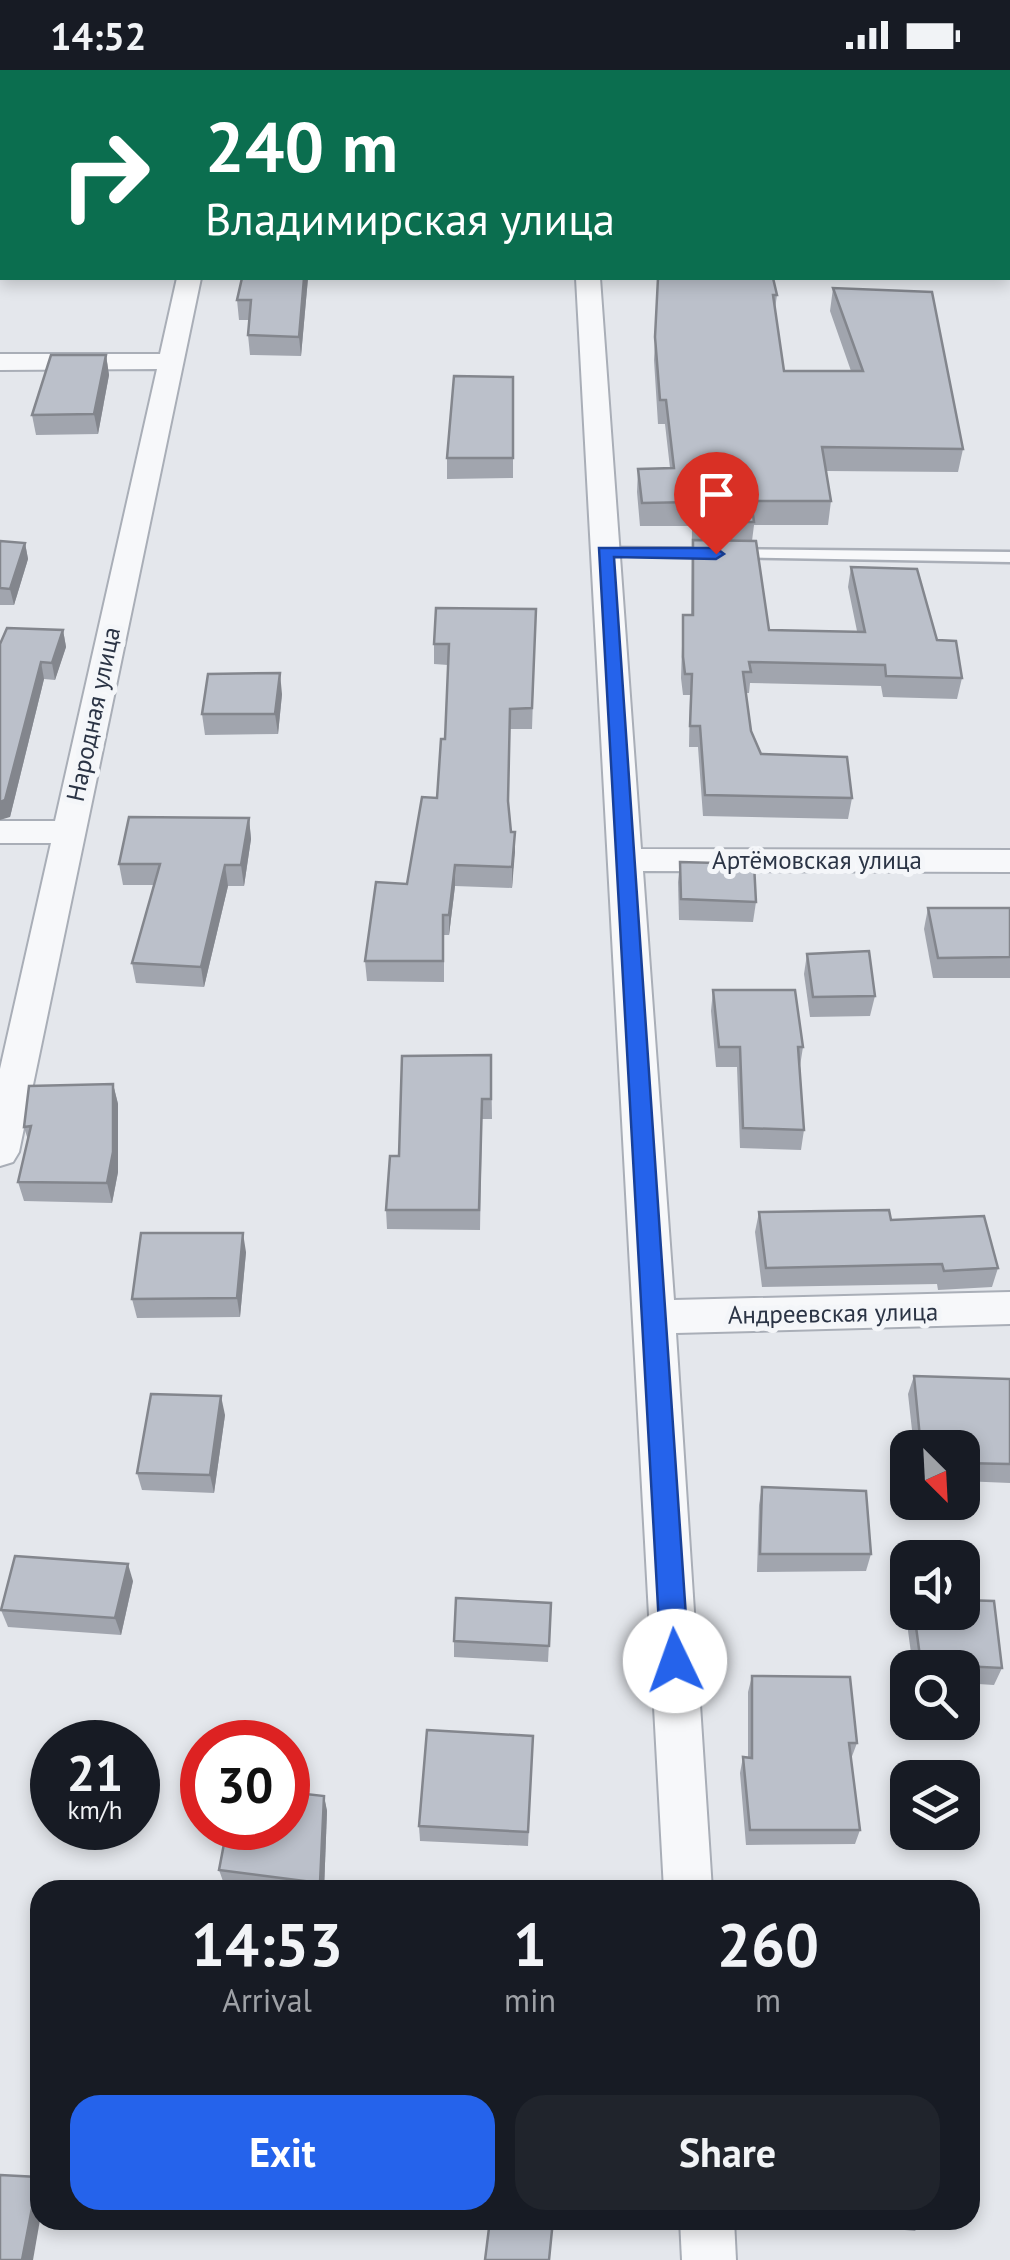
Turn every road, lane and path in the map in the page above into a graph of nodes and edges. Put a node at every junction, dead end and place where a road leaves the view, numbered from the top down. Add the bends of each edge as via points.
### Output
1 (189, 280) edge
2 (588, 280) edge
3 (0, 362) edge
4 (170, 362) junction
5 (606, 552) junction
6 (1010, 557) edge
7 (0, 832) edge
8 (67, 832) junction
9 (624, 860) junction
10 (1010, 861) edge
11 (0, 1152) edge
12 (1010, 1308) edge
13 (655, 1317) junction
14 (687, 1880) edge
15 (708, 2230) edge
16 (709, 2260) edge

1 - 4 street, Народная улица
2 - 5 street
3 - 4 street
4 - 8 street, Народная улица
5 - 6 lane
5 - 9 street
7 - 8 street
8 - 11 street, Народная улица
9 - 10 street, Артёмовская улица
9 - 13 street
12 - 13 street, Андреевская улица
13 - 14 street
15 - 16 street

